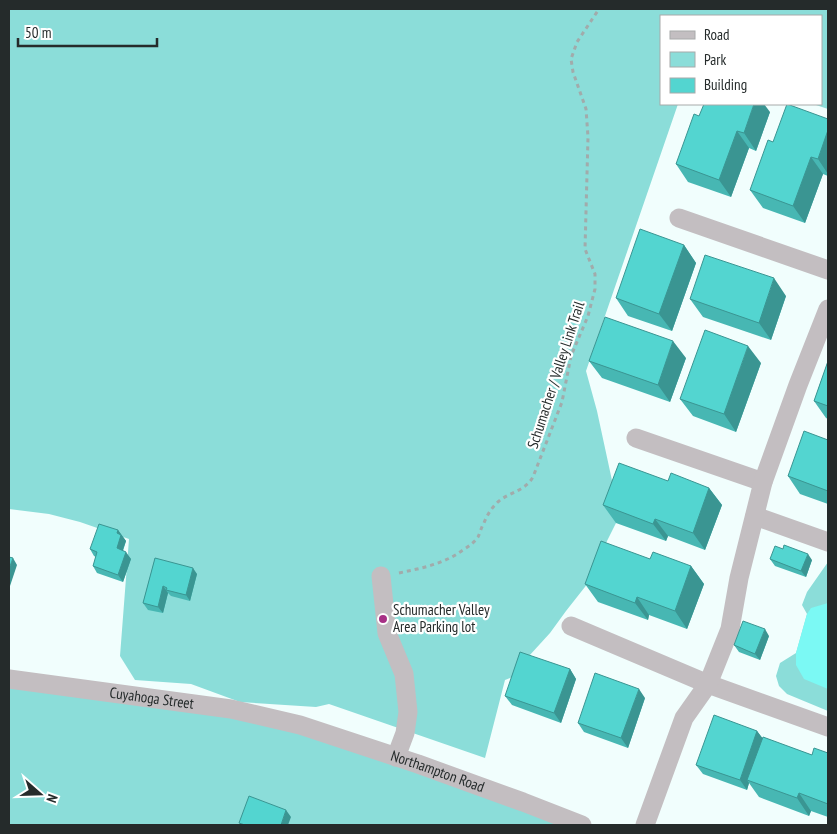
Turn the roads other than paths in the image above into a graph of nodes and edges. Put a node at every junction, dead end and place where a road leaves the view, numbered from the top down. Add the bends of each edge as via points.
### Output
1 (679, 218) dead end
2 (828, 270) edge
3 (827, 316) edge
4 (636, 438) dead end
5 (763, 482) junction
6 (755, 516) junction
7 (828, 542) edge
8 (381, 576) road end
9 (571, 626) dead end
10 (9, 679) edge
11 (708, 684) junction
12 (292, 723) joint
13 (828, 728) edge
14 (396, 757) junction
15 (582, 825) edge
16 (645, 825) edge

1 - 2 street
3 - 5 street
4 - 5 street
5 - 6 street
6 - 7 street
6 - 11 street via 730,629
8 - 14 street via 387,634 404,674 408,712 405,733
9 - 11 street
10 - 12 street, Cuyahoga Street via 231,709
11 - 13 street
11 - 16 street via 684,718
12 - 14 street, Northampton Road
14 - 15 street, Northampton Road

